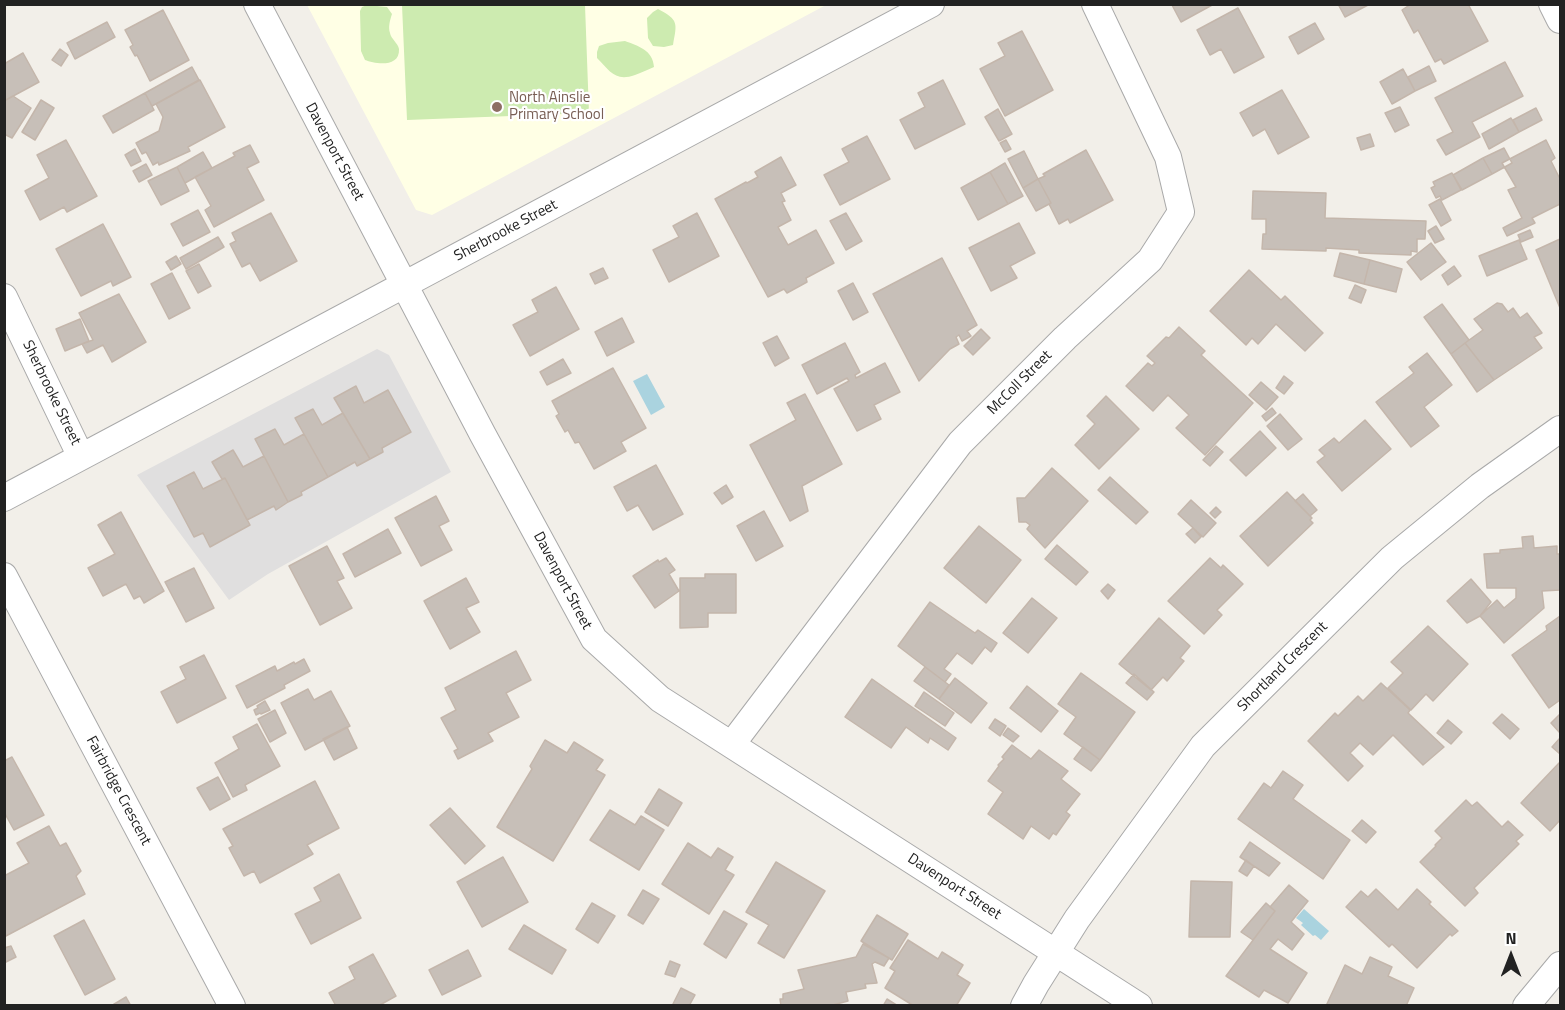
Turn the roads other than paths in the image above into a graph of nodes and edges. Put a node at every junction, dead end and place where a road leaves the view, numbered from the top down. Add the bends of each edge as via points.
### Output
1 (257, 4) edge
2 (931, 4) edge
3 (1095, 4) edge
4 (1552, 4) edge
5 (1560, 20) edge
6 (404, 285) junction
7 (4, 297) edge
8 (1560, 429) edge
9 (81, 457) junction
10 (4, 498) edge
11 (4, 576) edge
12 (732, 744) junction
13 (1056, 952) junction
14 (1560, 965) edge
15 (232, 1005) edge
16 (1024, 1005) edge
17 (1139, 1005) edge
18 (1526, 1005) edge

1 - 6 street, Davenport Street
2 - 6 street, Sherbrooke Street
3 - 12 street, McColl Street via 1168,157 1181,212 1150,260 960,443
4 - 5 street
6 - 9 street, Sherbrooke Street
6 - 12 street, Davenport Street via 594,639 660,699
7 - 9 street, Sherbrooke Street
8 - 13 street, Shortland Crescent via 1480,486 1392,558 1203,746
9 - 10 street, Sherbrooke Street
11 - 15 street, Fairbridge Crescent
12 - 13 street, Davenport Street
13 - 16 street
13 - 17 street, Davenport Street
14 - 18 street

